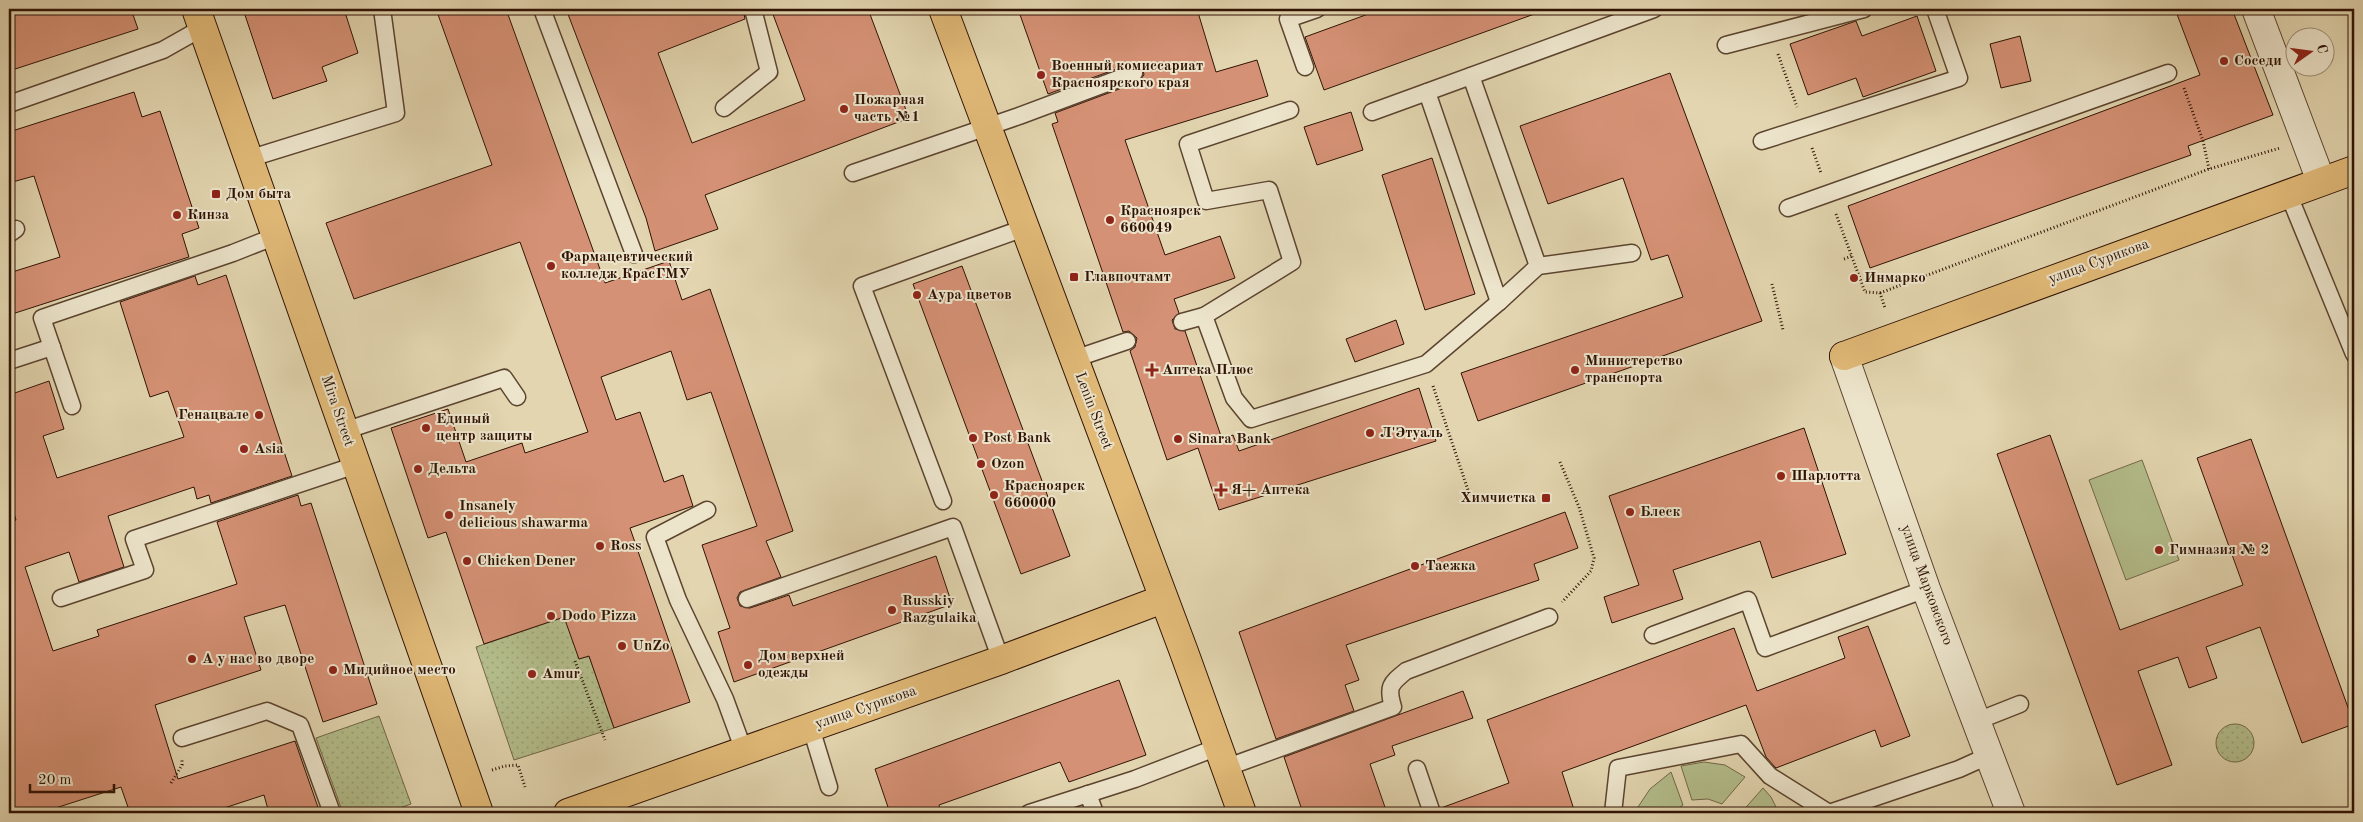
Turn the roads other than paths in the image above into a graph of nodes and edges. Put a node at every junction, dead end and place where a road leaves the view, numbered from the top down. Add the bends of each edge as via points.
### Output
1 (382, 9) edge
2 (542, 9) edge
3 (753, 9) edge
4 (943, 9) edge
5 (1317, 9) edge
6 (1654, 9) edge
7 (1864, 9) edge
8 (1935, 9) edge
9 (2256, 9) edge
10 (199, 18) edge
11 (1726, 45) dead end
12 (1305, 67) dead end
13 (1134, 73) dead end
14 (1471, 76) junction
15 (2175, 78) road end
16 (1427, 92) junction
17 (9, 104) edge
18 (724, 108) dead end
19 (1290, 110) dead end
20 (1372, 112) dead end
21 (987, 127) junction
22 (1762, 141) dead end
23 (248, 159) junction
24 (2354, 170) edge
25 (853, 173) dead end
26 (2321, 181) junction
27 (2288, 194) junction
28 (1788, 208) dead end
29 (1024, 228) junction
30 (276, 236) junction
31 (1632, 253) dead end
32 (634, 254) dead end
33 (1538, 266) junction
34 (1499, 302) junction
35 (1204, 316) junction
36 (1182, 322) dead end
37 (1126, 341) dead end
38 (52, 347) junction
39 (2354, 354) edge
40 (1844, 356) joint
41 (1074, 359) junction
42 (9, 361) edge
43 (517, 397) dead end
44 (72, 406) dead end
45 (344, 431) junction
46 (356, 465) junction
47 (943, 501) dead end
48 (707, 510) dead end
49 (1926, 589) junction
50 (60, 598) dead end
51 (747, 599) dead end
52 (1163, 599) junction
53 (1549, 617) road end
54 (1653, 635) dead end
55 (1001, 660) junction
56 (2020, 704) dead end
57 (1977, 721) junction
58 (810, 728) junction
59 (182, 738) dead end
60 (744, 751) junction
61 (1990, 755) junction
62 (1222, 758) junction
63 (1417, 769) dead end
64 (829, 787) dead end
65 (1088, 794) junction
66 (332, 813) edge
67 (478, 813) edge
68 (568, 813) edge
69 (1029, 813) edge
70 (1095, 813) edge
71 (1242, 813) edge
72 (1432, 813) edge
73 (1613, 813) edge
74 (2011, 813) edge

1 - 23 lane via 396,113
2 - 32 lane
3 - 18 lane via 769,72
4 - 21 main road, Lenin Street
5 - 12 lane via 1288,20
6 - 14 lane
7 - 11 lane
8 - 22 lane via 1959,78
9 - 26 street
10 - 17 lane via 163,50
10 - 23 main road, Mira Street
13 - 21 lane
14 - 16 lane
14 - 33 lane
15 - 28 lane
16 - 20 lane
16 - 34 lane
19 - 35 lane via 1188,144 1206,201 1269,190 1292,262
21 - 25 lane
21 - 29 main road, Lenin Street
23 - 30 main road, Mira Street
24 - 26 main road, улица Сурикова
26 - 27 main road, улица Сурикова
27 - 39 lane
27 - 40 main road, улица Сурикова
29 - 41 main road, Lenin Street
29 - 47 lane via 862,286
30 - 38 lane via 42,318
30 - 45 main road, Mira Street
31 - 33 lane
33 - 34 lane
34 - 35 lane via 1426,364 1251,419 1234,398
35 - 36 lane
37 - 41 lane
38 - 42 lane
38 - 44 lane
40 - 49 street, улица Марковского
41 - 52 main road, Lenin Street
43 - 45 lane via 504,378
45 - 46 main road, Mira Street
46 - 50 lane via 134,539 145,570
46 - 67 main road, Mira Street
48 - 60 lane via 655,537 678,600 725,699
49 - 54 lane via 1765,648 1748,600
49 - 57 street, улица Марковского
51 - 55 lane via 953,527
52 - 55 main road, улица Сурикова
52 - 62 main road, Lenin Street
53 - 62 lane via 1406,671 1393,681 1389,692 1393,706
55 - 58 main road, улица Сурикова
56 - 57 lane
57 - 61 street, улица Марковского
58 - 60 main road, улица Сурикова
58 - 64 lane
59 - 66 lane via 267,710 300,725
60 - 68 main road, улица Сурикова
61 - 73 lane via 1959,769 1828,813 1770,776 1741,744 1618,768
61 - 74 street, улица Марковского
62 - 65 lane
62 - 71 main road, Lenin Street
63 - 72 lane
65 - 69 lane
65 - 70 lane

